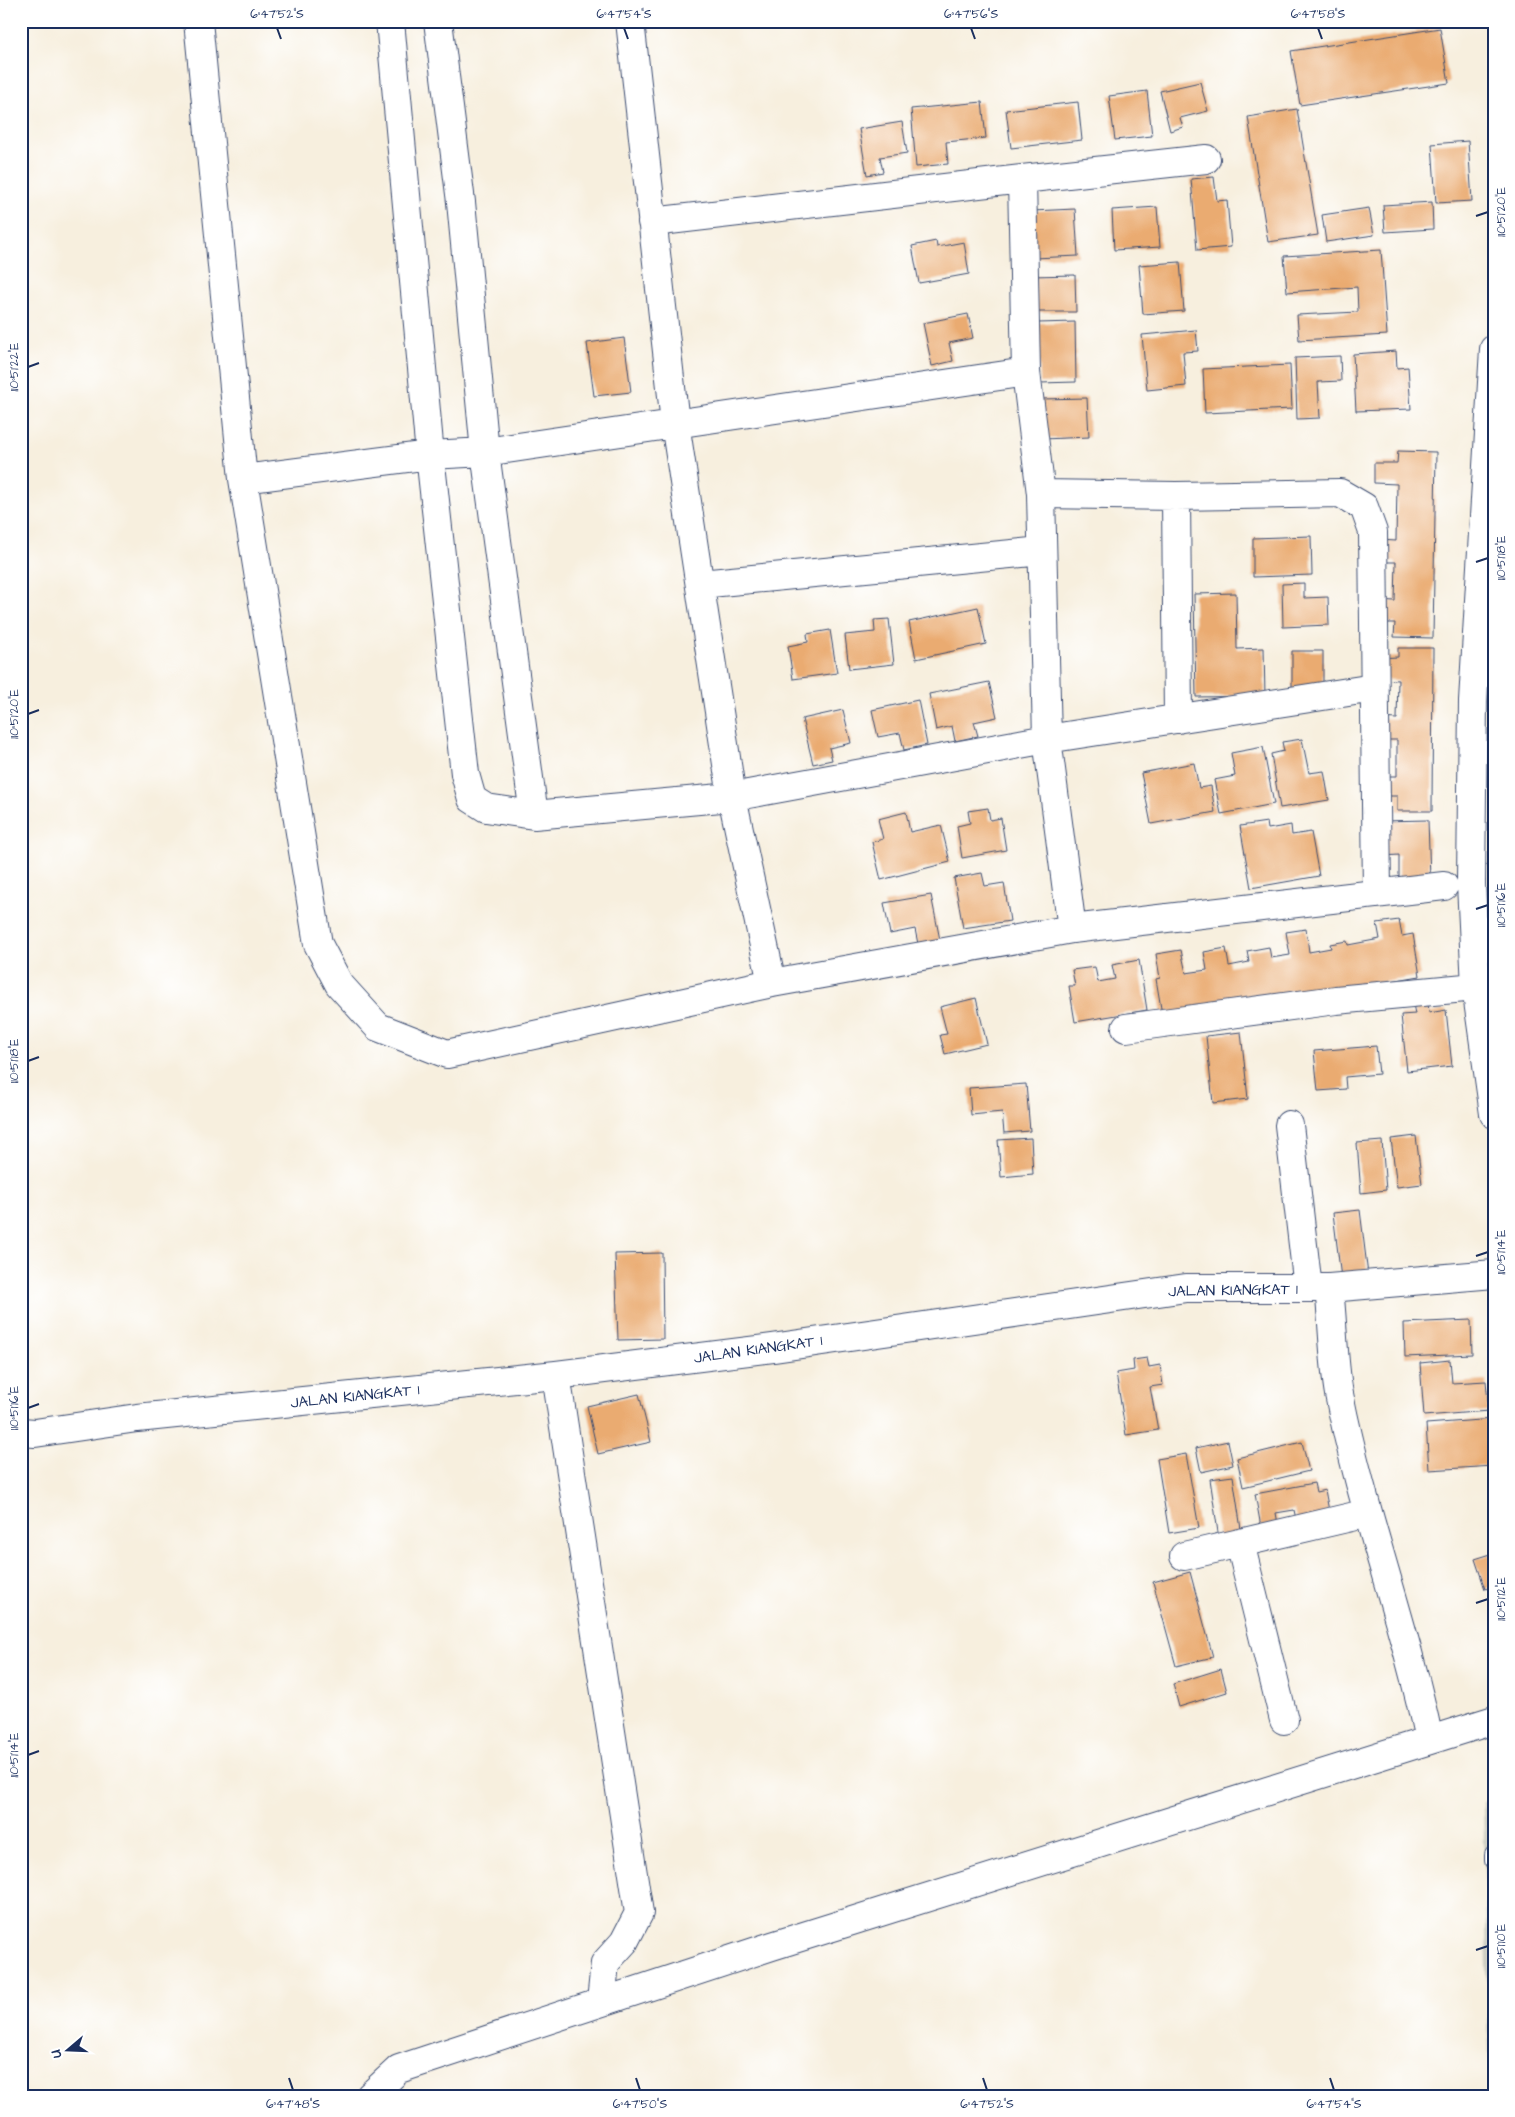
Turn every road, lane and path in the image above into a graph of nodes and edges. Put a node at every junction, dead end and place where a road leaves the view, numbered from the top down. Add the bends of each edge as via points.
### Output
1 (198, 21) edge
2 (390, 21) edge
3 (438, 21) edge
4 (630, 21) edge
5 (1206, 159) dead end
6 (1022, 179) junction
7 (652, 222) junction
8 (1494, 349) edge
9 (1026, 372) junction
10 (676, 423) junction
11 (485, 452) junction
12 (430, 455) junction
13 (242, 480) junction
14 (1041, 494) junction
15 (1176, 496) junction
16 (1488, 537) edge
17 (1042, 551) junction
18 (700, 584) junction
19 (1374, 688) junction
20 (1178, 719) junction
21 (1047, 739) junction
22 (732, 797) junction
23 (534, 815) junction
24 (1444, 886) dead end
25 (1377, 894) junction
26 (1072, 929) junction
27 (772, 983) junction
28 (1476, 987) junction
29 (1126, 1028) dead end
30 (1494, 1114) edge
31 (1289, 1125) dead end
32 (1494, 1274) edge
33 (1319, 1288) junction
34 (556, 1376) junction
35 (21, 1432) edge
36 (1368, 1513) junction
37 (1240, 1543) junction
38 (1184, 1556) dead end
39 (1284, 1720) dead end
40 (1494, 1720) edge
41 (1429, 1740) junction
42 (1494, 1854) edge
43 (1494, 1861) edge
44 (601, 2002) junction
45 (370, 2096) edge

1 - 13 street
2 - 12 street
3 - 11 street via 461,202
4 - 7 street
5 - 6 street
6 - 7 street
6 - 9 street
7 - 10 street
8 - 16 street
9 - 10 street
9 - 14 street
10 - 11 street
10 - 18 street
11 - 12 street
11 - 23 street
12 - 13 street
12 - 23 street via 465,774 472,799 486,808
13 - 27 street via 318,944 339,984 378,1027 447,1054
14 - 15 street
14 - 17 street
15 - 19 street via 1340,493 1364,507 1373,532
15 - 20 street
16 - 28 street via 1473,701 1471,884
17 - 18 street
17 - 21 street
18 - 22 street
19 - 20 street
19 - 25 street
20 - 21 street
21 - 22 street
21 - 26 street
22 - 23 street
22 - 27 street
24 - 25 street
25 - 26 street
26 - 27 street
28 - 29 street via 1336,1000
28 - 30 street
31 - 33 street
32 - 33 street, JALAN KIANGKAT 1
33 - 34 street, JALAN KIANGKAT 1 via 1186,1288
33 - 36 street via 1339,1393
34 - 35 street, JALAN KIANGKAT 1
34 - 44 street via 639,1913 624,1942 606,1963
36 - 37 street
36 - 41 street via 1418,1686
37 - 38 street
37 - 39 street
40 - 41 street
41 - 44 street
42 - 43 lane
44 - 45 street via 399,2070

